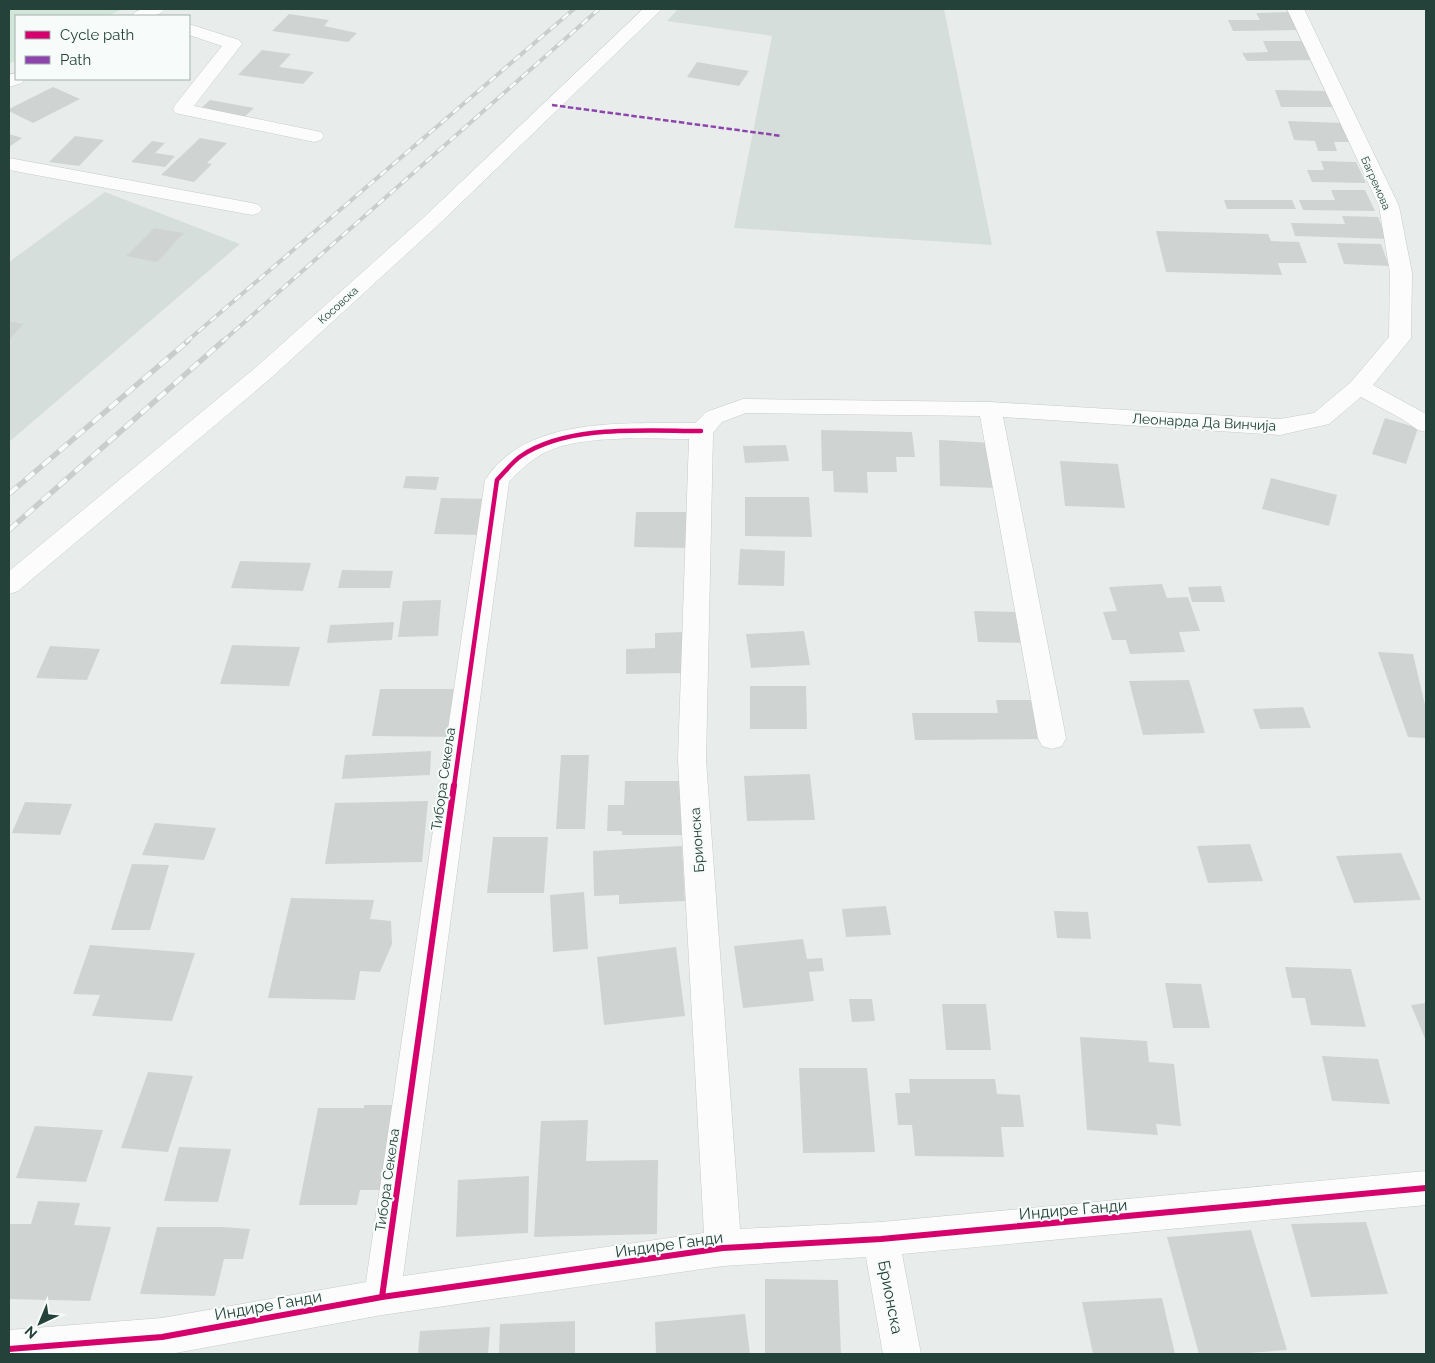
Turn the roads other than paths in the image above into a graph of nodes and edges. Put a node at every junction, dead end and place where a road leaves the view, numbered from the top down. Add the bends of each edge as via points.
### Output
1 (653, 9) edge
2 (1294, 9) edge
3 (190, 29) edge
4 (314, 136) dead end
5 (9, 164) edge
6 (252, 209) dead end
7 (1359, 387) junction
8 (990, 409) junction
9 (1426, 425) edge
10 (701, 431) junction
11 (9, 585) edge
12 (1052, 738) dead end
13 (1426, 1188) edge
14 (881, 1240) junction
15 (723, 1248) junction
16 (382, 1298) junction
17 (9, 1349) edge
18 (902, 1354) edge

1 - 11 street, Косовска via 429,223 263,373
2 - 7 street, Багремова via 1388,206 1399,264 1400,338
3 - 4 street via 233,44 182,109
5 - 6 street
7 - 8 street, Леонарда Да Винчија via 1321,419 1280,427
7 - 9 street
8 - 10 street, Леонарда Да Винчија via 743,406 714,417
8 - 12 street
10 - 15 street, Брионска via 692,760
10 - 16 street, Тибора Секеља via 579,434 522,455 497,480
13 - 14 street, Индире Ганди
14 - 15 street, Индире Ганди
14 - 18 street, Брионска
15 - 16 street, Индире Ганди
16 - 17 street, Индире Ганди via 162,1337

